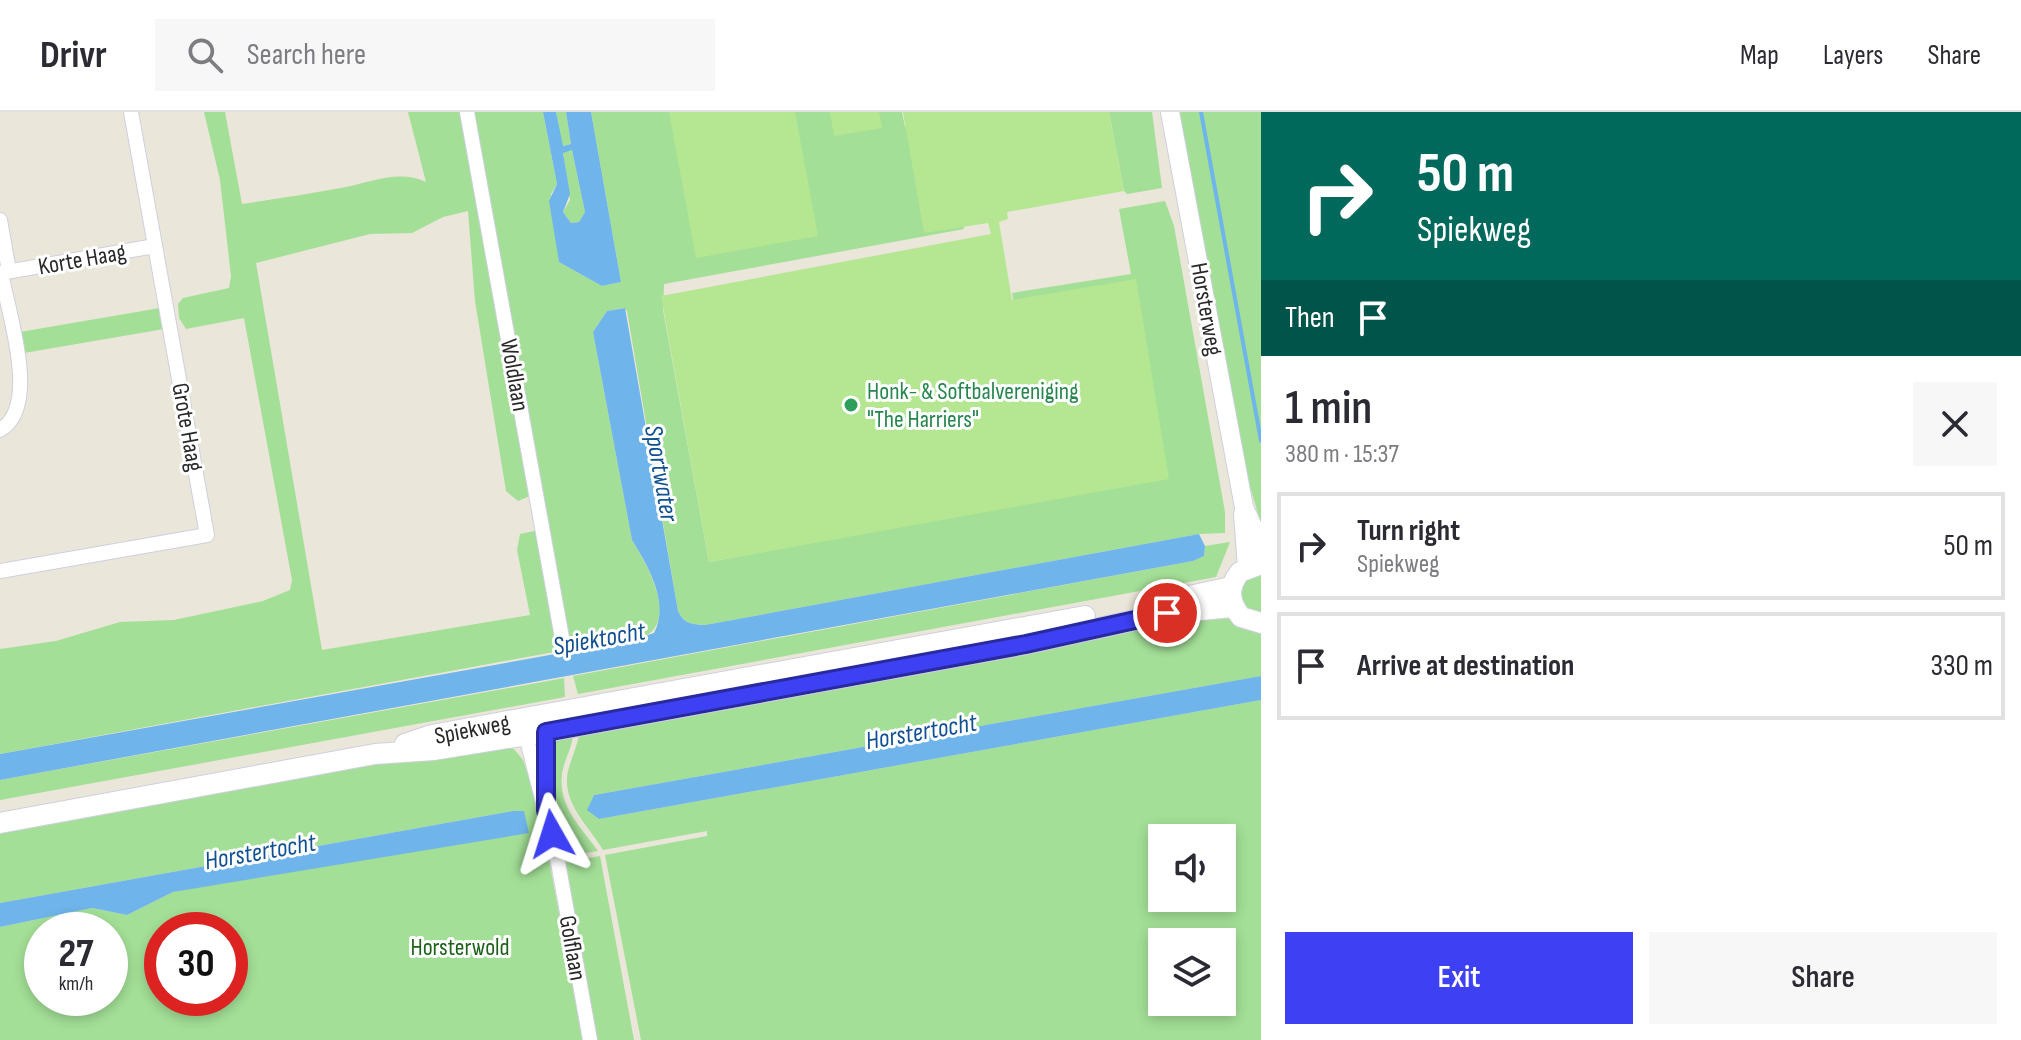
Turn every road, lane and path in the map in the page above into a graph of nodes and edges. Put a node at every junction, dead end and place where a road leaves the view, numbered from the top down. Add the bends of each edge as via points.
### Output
1 (131, 112) edge
2 (467, 112) edge
3 (1170, 112) edge
4 (0, 220) edge
5 (155, 246) junction
6 (3, 272) edge
7 (0, 430) edge
8 (1256, 563) edge
9 (0, 571) edge
10 (1232, 597) junction
11 (1261, 623) edge
12 (562, 638) dead end
13 (534, 726) junction
14 (546, 810) junction
15 (0, 823) edge
16 (590, 1040) edge

1 - 5 street, Grote Haag
2 - 12 street, Woldlaan
3 - 8 street, Horsterweg via 1244,507 1242,528
4 - 6 street
5 - 6 street, Korte Haag
5 - 9 street, Grote Haag via 207,535
6 - 7 street via 22,387 16,416
8 - 10 main road
10 - 11 main road via 1241,617
10 - 13 main road, Spiekweg via 1026,644
13 - 14 street, Golflaan
13 - 14 street, Golflaan via 533,775
13 - 15 main road, Spiekweg via 433,750 375,754
14 - 16 street, Golflaan

